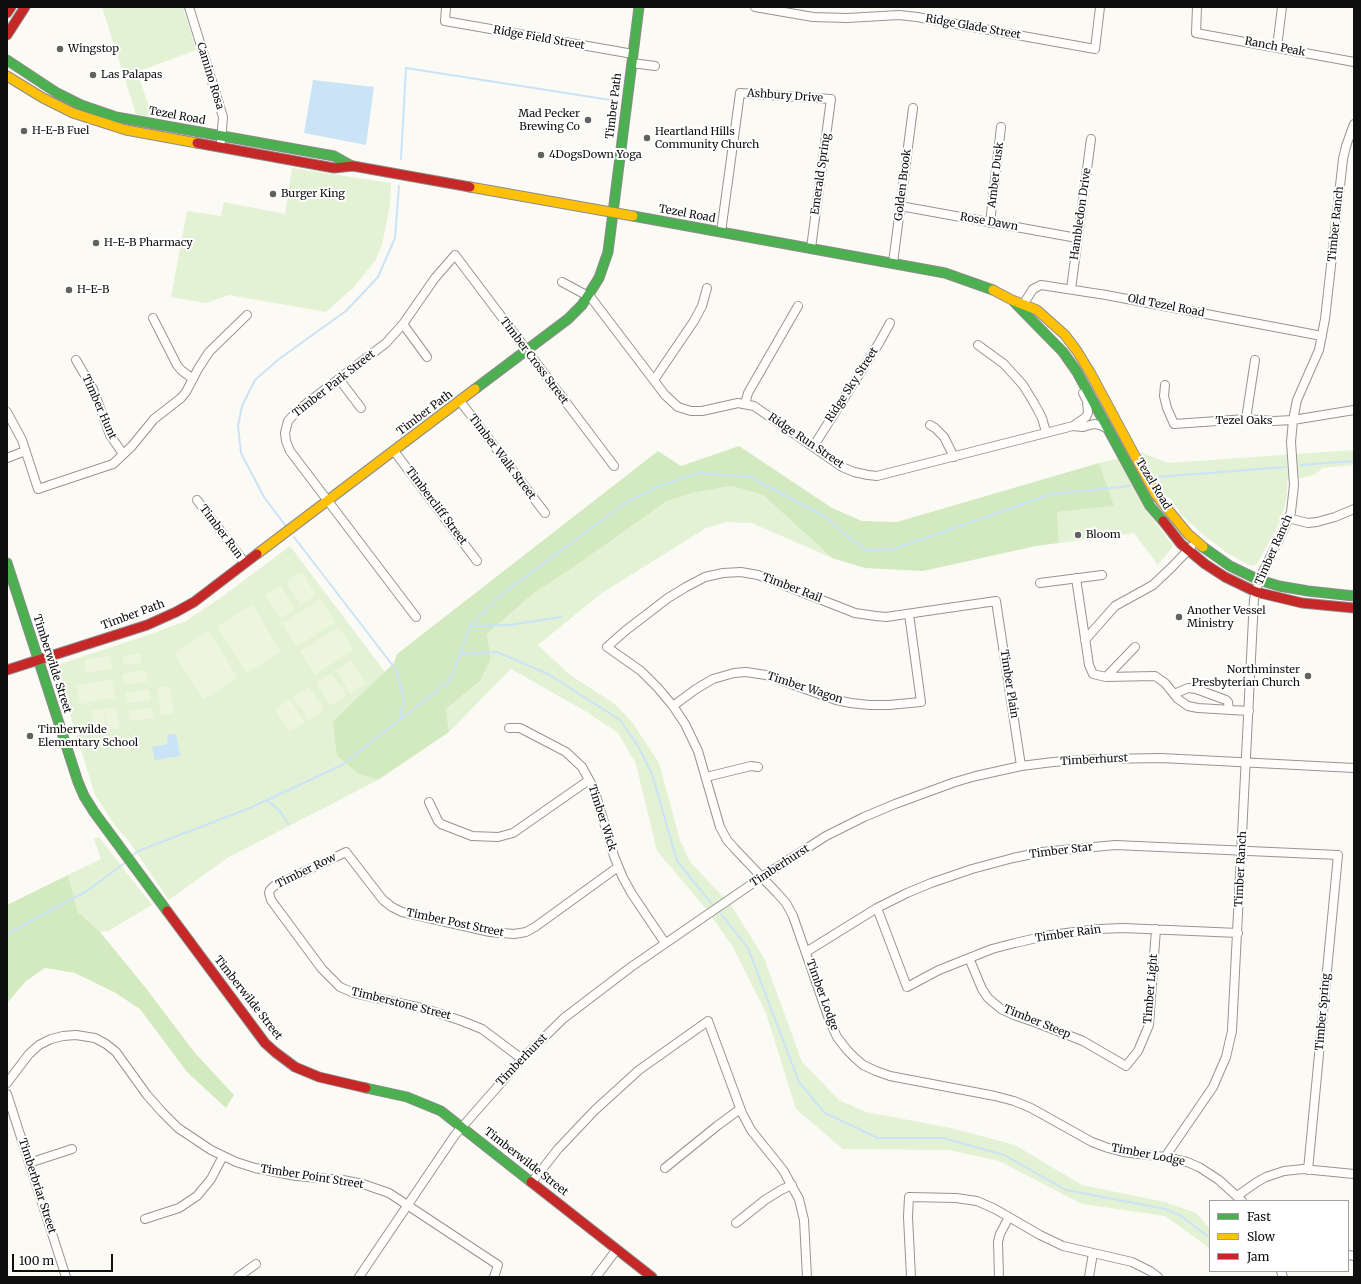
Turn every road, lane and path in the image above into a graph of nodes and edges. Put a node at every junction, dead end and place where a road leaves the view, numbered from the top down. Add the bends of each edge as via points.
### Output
1 (11, 7) edge
2 (25, 7) edge
3 (189, 7) edge
4 (446, 7) edge
5 (639, 7) edge
6 (754, 7) edge
7 (1100, 7) edge
8 (1198, 7) edge
9 (1282, 7) edge
10 (7, 13) edge
11 (7, 35) edge
12 (1277, 47) junction
13 (632, 59) junction
14 (7, 60) edge
15 (1354, 62) edge
16 (655, 66) dead end
17 (7, 76) edge
18 (831, 99) joint
19 (913, 108) dead end
20 (116, 117) junction
21 (1354, 124) edge
22 (114, 127) junction
23 (1001, 128) dead end
24 (222, 136) junction
25 (1091, 139) dead end
26 (220, 147) junction
27 (352, 166) junction
28 (900, 206) junction
29 (614, 213) junction
30 (990, 222) junction
31 (721, 232) junction
32 (1077, 238) junction
33 (811, 248) junction
34 (455, 255) joint
35 (893, 263) junction
36 (562, 282) dead end
37 (707, 288) dead end
38 (1071, 289) junction
39 (588, 296) junction
40 (798, 306) dead end
41 (1022, 306) junction
42 (247, 315) dead end
43 (153, 318) dead end
44 (890, 323) dead end
45 (403, 324) junction
46 (1322, 336) junction
47 (978, 345) dead end
48 (1061, 350) junction
49 (527, 351) junction
50 (427, 357) dead end
51 (76, 360) dead end
52 (1255, 360) dead end
53 (193, 379) junction
54 (340, 379) junction
55 (654, 380) junction
56 (1165, 385) dead end
57 (460, 401) junction
58 (745, 404) junction
59 (361, 408) dead end
60 (1354, 410) edge
61 (7, 412) edge
62 (1246, 419) junction
63 (1293, 420) junction
64 (930, 425) dead end
65 (1073, 426) junction
66 (1109, 430) junction
67 (1046, 432) junction
68 (813, 447) junction
69 (25, 451) junction
70 (394, 451) junction
71 (123, 454) junction
72 (954, 457) junction
73 (7, 458) edge
74 (614, 466) dead end
75 (197, 500) dead end
76 (328, 501) junction
77 (1354, 509) edge
78 (545, 513) dead end
79 (1288, 518) junction
80 (1196, 541) junction
81 (1188, 550) junction
82 (477, 561) dead end
83 (7, 563) edge
84 (245, 563) junction
85 (1102, 575) dead end
86 (1076, 578) junction
87 (1259, 580) junction
88 (1040, 583) dead end
89 (1256, 592) junction
90 (1354, 596) edge
91 (996, 601) joint
92 (1354, 608) edge
93 (909, 614) junction
94 (416, 617) dead end
95 (1085, 640) junction
96 (607, 647) joint
97 (1135, 647) dead end
98 (38, 660) junction
99 (7, 670) edge
100 (1106, 676) junction
101 (1174, 694) junction
102 (673, 706) junction
103 (1229, 710) junction
104 (1249, 711) junction
105 (508, 728) dead end
106 (1246, 763) junction
107 (1021, 766) junction
108 (758, 767) dead end
109 (1354, 768) edge
110 (706, 777) junction
111 (589, 780) junction
112 (430, 802) dead end
113 (1241, 851) junction
114 (346, 852) joint
115 (1338, 855) joint
116 (618, 867) junction
117 (762, 877) junction
118 (269, 893) joint
119 (877, 908) junction
120 (1156, 929) junction
121 (1238, 933) junction
122 (665, 943) junction
123 (806, 952) junction
124 (969, 958) junction
125 (522, 1059) junction
126 (1126, 1066) joint
127 (7, 1083) edge
128 (7, 1094) edge
129 (740, 1110) junction
130 (462, 1127) junction
131 (72, 1149) dead end
132 (223, 1156) junction
133 (1165, 1157) junction
134 (29, 1162) junction
135 (664, 1168) dead end
136 (1308, 1170) junction
137 (1354, 1174) edge
138 (532, 1182) junction
139 (792, 1185) junction
140 (1239, 1198) edge
141 (408, 1205) junction
142 (1009, 1217) junction
143 (145, 1219) dead end
144 (736, 1223) dead end
145 (617, 1250) junction
146 (1093, 1253) junction
147 (256, 1264) dead end
148 (66, 1277) edge
149 (238, 1277) edge
150 (359, 1277) edge
151 (494, 1277) edge
152 (596, 1277) edge
153 (652, 1277) edge
154 (807, 1277) edge
155 (910, 1277) edge
156 (999, 1277) edge
157 (1089, 1277) edge
158 (1158, 1277) edge

1 - 10 main road
2 - 11 main road
3 - 24 street, Camino Rosa via 221,110
4 - 13 street, Ridge Field Street via 445,21
5 - 13 main road, Timber Path
6 - 7 street, Ridge Glade Street via 813,17 917,17 1095,49
8 - 12 street, Ranch Peak via 1196,32
9 - 12 street
12 - 15 street, Ranch Peak
13 - 16 street, Ridge Field Street
13 - 29 main road, Timber Path
14 - 20 main road, Tezel Road via 57,93 81,105
17 - 22 main road, Tezel Road via 73,114
18 - 31 street, Ashbury Drive via 740,93
18 - 33 street, Emerald Spring
19 - 28 street, Golden Brook
20 - 22 street
20 - 24 main road, Tezel Road
21 - 46 street, Timber Ranch via 1343,159
22 - 26 main road, Tezel Road
23 - 30 street, Amber Dusk
24 - 26 street, Camino Rosa
24 - 27 main road, Tezel Road via 334,156
25 - 32 street, Hambledon Drive
26 - 27 main road, Tezel Road via 334,168
27 - 29 main road, Tezel Road
28 - 30 street, Rose Dawn
28 - 35 street, Golden Brook
29 - 31 main road, Tezel Road
29 - 39 main road, Timber Path via 606,260
30 - 32 street, Rose Dawn
31 - 33 main road, Tezel Road
32 - 38 street, Hambledon Drive
33 - 35 main road, Tezel Road
34 - 45 street, Timber Park Street via 435,278
34 - 49 street, Timber Cross Street
35 - 41 main road, Tezel Road via 960,277 1002,294
36 - 39 street
37 - 55 street via 694,321
38 - 41 street, Old Tezel Road via 1041,286 1033,289
38 - 46 street, Old Tezel Road
39 - 49 main road, Timber Path via 568,319
39 - 55 street, Ridge Run Street
40 - 58 street via 748,393
41 - 48 main road, Tezel Road
41 - 80 main road, Tezel Road via 1037,310 1054,324 1077,351 1156,495
42 - 53 street via 209,352
43 - 53 street via 177,365
44 - 68 street, Ridge Sky Street
45 - 50 street
45 - 54 street, Timber Park Street via 386,343
46 - 63 street, Timber Ranch
47 - 67 street via 1004,364 1023,385 1042,418
48 - 65 street, Ridge Run Street via 1088,407 1086,417
48 - 66 main road, Tezel Road via 1077,372
49 - 57 main road, Timber Path
49 - 74 street, Timber Cross Street
51 - 71 street, Timber Hunt via 93,389 110,435
52 - 62 street
53 - 71 street via 181,398 154,419
54 - 59 street
54 - 76 street, Timber Park Street via 293,414 285,433 290,451
55 - 58 street, Ridge Run Street via 672,403 691,411 729,404
56 - 62 street, Tezel Oaks via 1164,396 1174,424
57 - 70 main road, Timber Path
57 - 78 street, Timber Walk Street
58 - 68 street, Ridge Run Street via 761,410
60 - 63 street, Tezel Oaks
61 - 69 street
62 - 63 street, Tezel Oaks
63 - 79 street, Timber Ranch via 1291,442 1294,485
64 - 72 street via 940,431
65 - 66 street, Ridge Run Street via 1094,424
65 - 67 street, Ridge Run Street
66 - 81 main road, Tezel Road via 1150,506
67 - 72 street, Ridge Run Street
68 - 72 street, Ridge Run Street via 854,472 877,476
69 - 71 street via 38,489 113,464
69 - 73 street
70 - 76 main road, Timber Path
70 - 82 street, Timbercliff Street
75 - 84 street, Timber Run
76 - 84 main road, Timber Path
76 - 94 street, Timber Park Street
77 - 79 street via 1317,522
79 - 87 street, Timber Ranch
80 - 81 street
80 - 87 main road, Tezel Road via 1230,566
81 - 89 main road, Tezel Road via 1225,577
81 - 95 street via 1153,585 1115,606
83 - 98 main road, Timberwilde Street
84 - 98 main road, Timber Path via 194,602 176,612 147,625
85 - 86 street
86 - 88 street
86 - 95 street
87 - 89 street, Timber Ranch
87 - 90 main road, Tezel Road via 1308,591
89 - 92 main road, Tezel Road via 1302,603
89 - 104 street, Timber Ranch
91 - 93 street, Timber Rail
91 - 107 street, Timber Plain
93 - 96 street, Timber Rail via 886,617 861,614 758,575 741,572 723,573 705,578 668,598
93 - 102 street, Timber Wagon via 921,702 889,705 851,703 836,700 766,674 746,672 713,679
95 - 100 street via 1092,672
96 - 102 street, Timber Lodge via 641,671
97 - 100 street
98 - 99 main road, Timber Path
98 - 130 main road, Timberwilde Street via 80,786 94,812 257,1034 270,1048 295,1067 319,1077 416,1100 441,1111
100 - 101 street via 1155,676
101 - 103 street via 1188,706
101 - 103 street via 1188,688 1196,689 1226,700
102 - 110 street, Timber Lodge via 690,733
103 - 104 street
104 - 106 street, Timber Ranch
105 - 111 street, Timber Wick via 520,728 566,752 582,767
106 - 107 street, Timberhurst via 1129,758
106 - 109 street, Timberhurst
106 - 113 street, Timber Ranch
107 - 117 street, Timberhurst via 955,782 864,817 826,836
108 - 110 street via 751,766
110 - 117 street, Timber Lodge via 720,827 727,840
111 - 112 street via 513,832 498,837 472,836 441,824
111 - 116 street, Timber Wick
113 - 115 street, Timber Star
113 - 119 street, Timber Star via 1115,845 1042,852 972,869 931,883
113 - 121 street, Timber Ranch
114 - 116 street, Timber Post Street via 383,900 402,912 497,933 514,934 535,927
114 - 118 street, Timber Row via 274,886
115 - 136 street, Timber Spring
116 - 122 street, Timber Wick via 632,894
117 - 122 street, Timberhurst
117 - 123 street, Timber Lodge via 786,903 796,922
118 - 125 street, Timberstone Street via 271,900 322,969 340,987 354,993 426,1009 462,1021 482,1029
119 - 123 street, Timber Star
119 - 124 street, Timber Rain via 907,986
120 - 121 street, Timber Rain
120 - 124 street, Timber Rain via 1099,929 1050,935
120 - 126 street, Timber Light via 1149,1025 1138,1051
121 - 133 street, Timber Ranch via 1233,1019 1226,1058 1213,1087
122 - 125 street, Timberhurst via 564,1018
123 - 133 street, Timber Lodge via 837,1037 863,1065 890,1076 1014,1101 1108,1148
124 - 126 street, Timber Steep via 982,989 1001,1009 1083,1042
125 - 130 street, Timberhurst
127 - 132 street, Timber Point Street via 29,1054 50,1039 76,1035 95,1038 116,1052 147,1095 178,1128
128 - 134 street, Timberbriar Street
129 - 135 street
129 - 138 street via 708,1021 639,1070 595,1110 558,1149
129 - 139 street via 751,1130
130 - 138 main road, Timberwilde Street
130 - 141 street, Timberhurst
131 - 134 street
132 - 141 street, Timber Point Street via 271,1172 363,1184 389,1193
132 - 143 street via 211,1179 197,1196 179,1208
133 - 140 street, Timber Lodge via 1187,1162 1209,1173 1229,1187
134 - 148 street, Timberbriar Street
136 - 137 street
136 - 140 street via 1275,1174 1257,1182
138 - 145 main road, Timberwilde Street
139 - 144 street via 765,1200
139 - 154 street via 799,1199 804,1220
141 - 150 street, Timberhurst
141 - 151 street, Timber Point Street via 498,1265
142 - 146 street via 1063,1246
142 - 155 street via 970,1199 909,1197
142 - 156 street via 998,1242
145 - 152 street
145 - 153 main road, Timberwilde Street
146 - 157 street
146 - 158 street via 1132,1262
147 - 149 street

